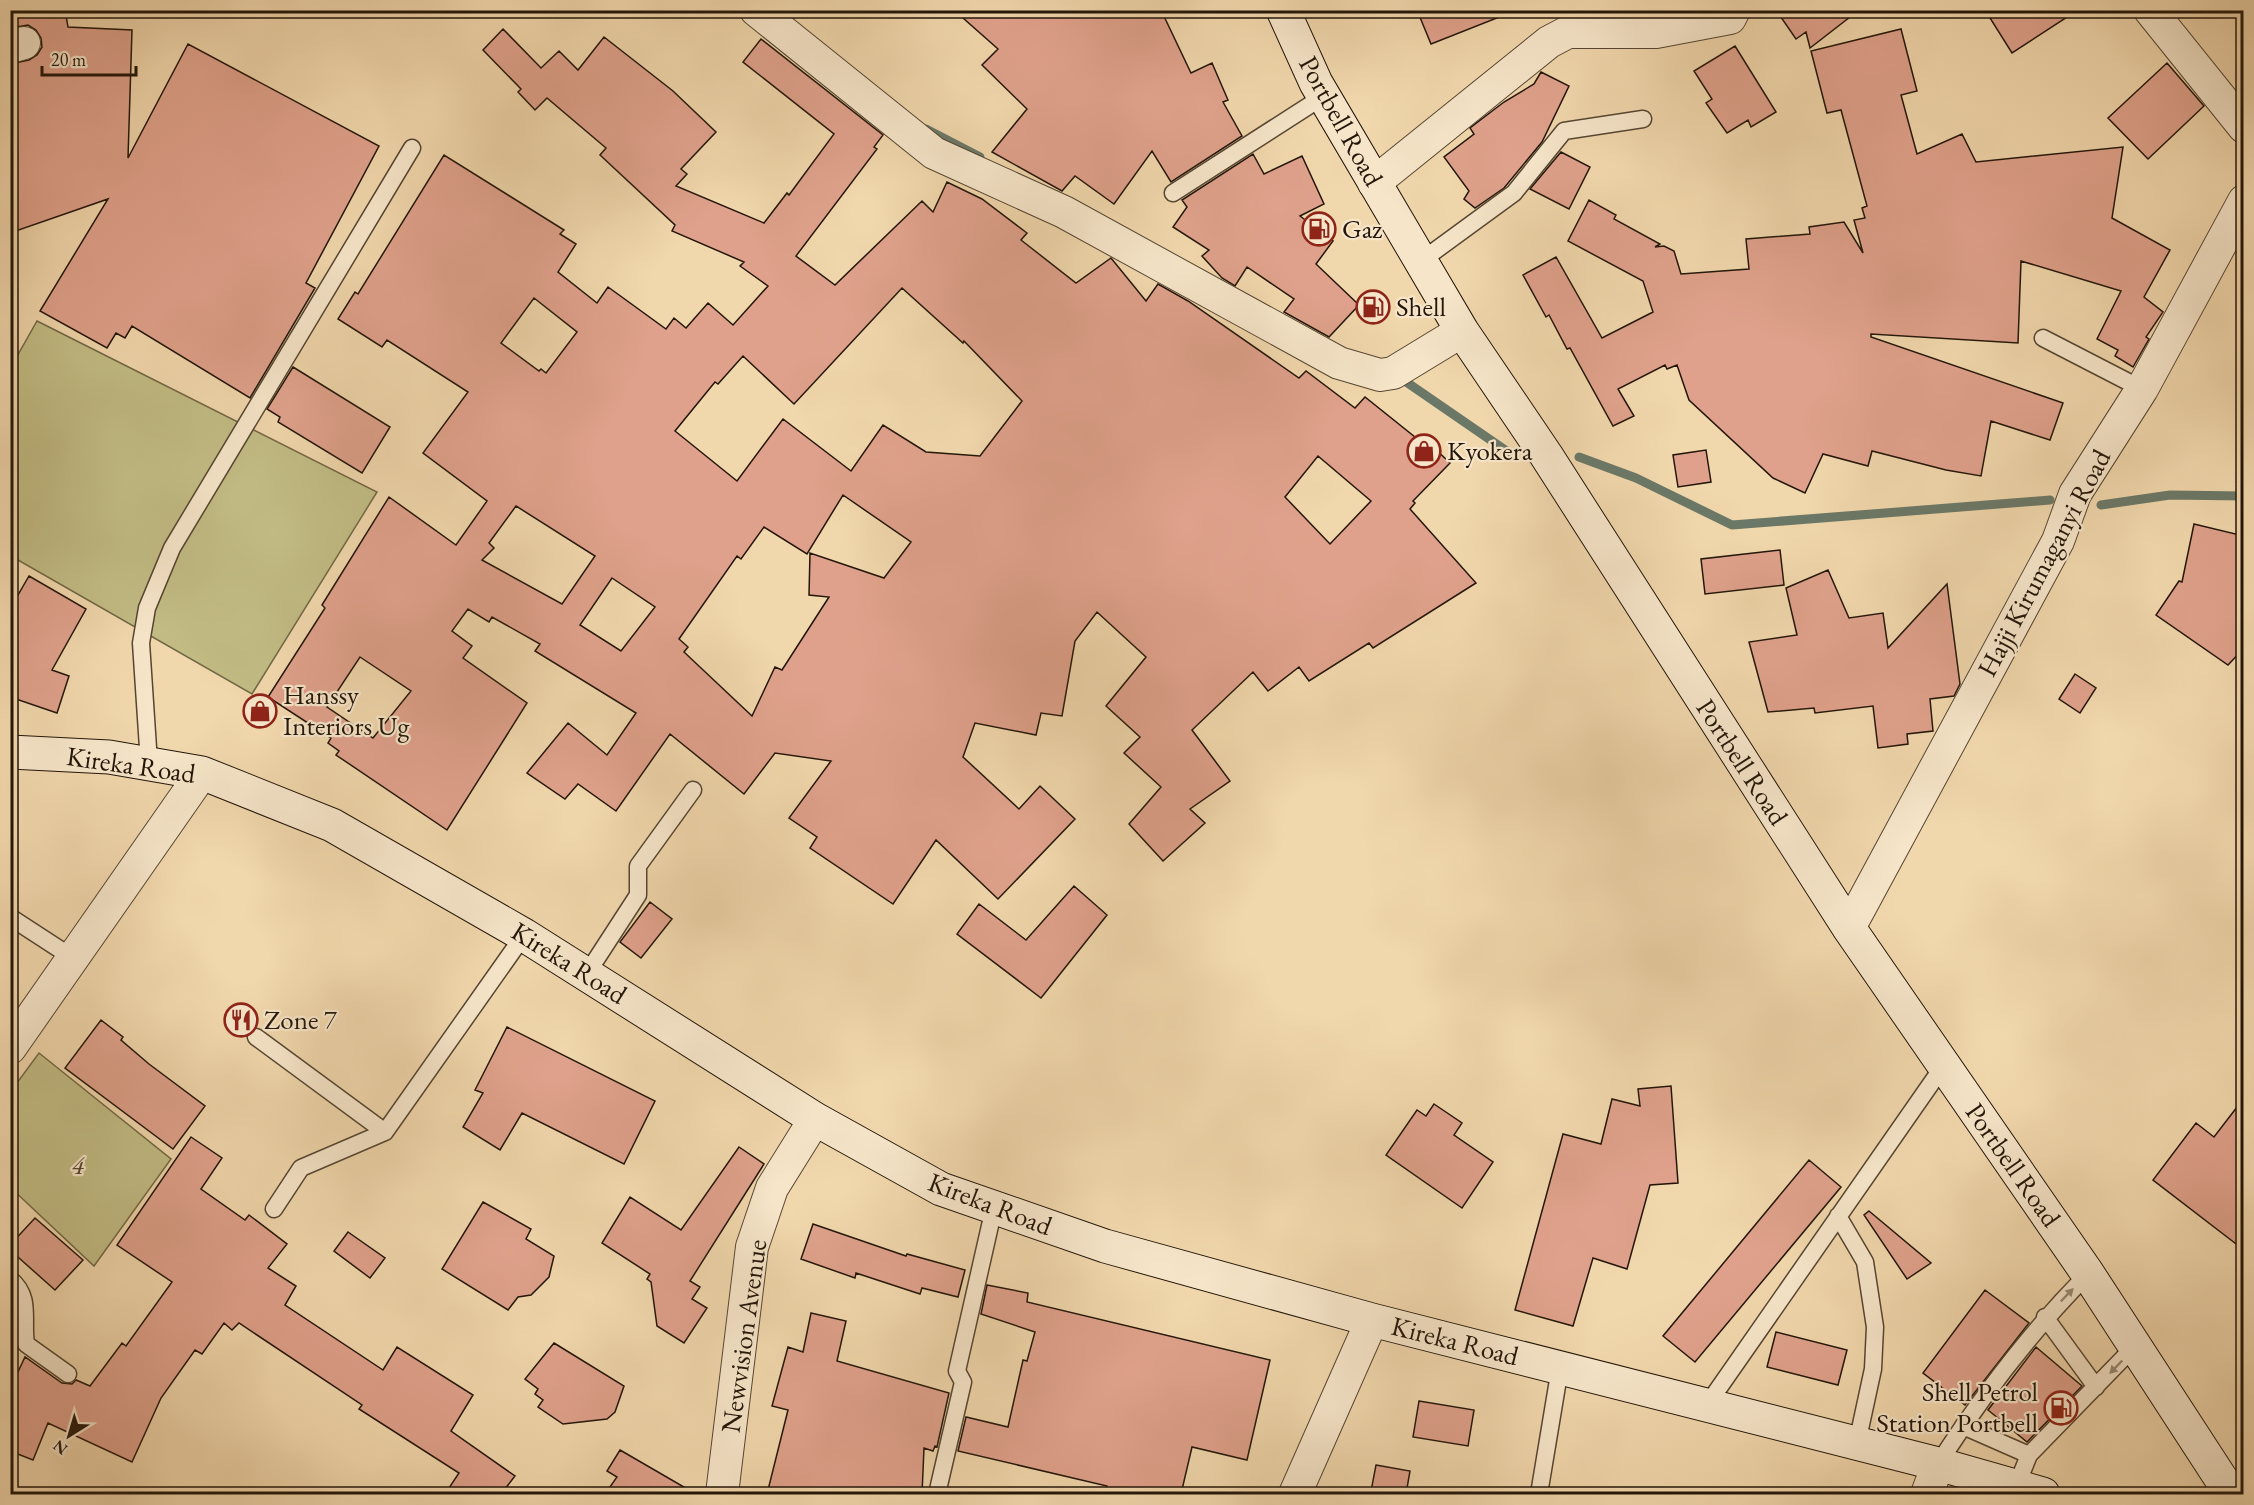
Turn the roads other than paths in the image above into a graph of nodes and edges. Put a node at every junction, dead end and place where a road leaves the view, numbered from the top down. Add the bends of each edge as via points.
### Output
1 (756, 10) edge
2 (1283, 10) edge
3 (1734, 10) edge
4 (2150, 10) edge
5 (1324, 96) junction
6 (1643, 118) dead end
7 (2244, 127) edge
8 (412, 148) dead end
9 (1374, 183) junction
10 (1173, 193) dead end
11 (2244, 201) edge
12 (1420, 261) junction
13 (1462, 331) junction
14 (2043, 338) dead end
15 (2142, 389) junction
16 (10, 752) edge
17 (149, 763) junction
18 (202, 773) junction
19 (693, 790) dead end
20 (10, 917) edge
21 (1849, 928) junction
22 (524, 935) junction
23 (73, 958) junction
24 (586, 975) junction
25 (256, 1037) dead end
26 (10, 1048) edge
27 (1944, 1065) junction
28 (815, 1119) junction
29 (385, 1132) junction
30 (994, 1208) junction
31 (274, 1209) dead end
32 (1838, 1216) junction
33 (2088, 1274) junction
34 (10, 1279) edge
35 (2045, 1317) junction
36 (1372, 1320) junction
37 (2135, 1346) junction
38 (1560, 1368) junction
39 (68, 1374) dead end
40 (2096, 1387) junction
41 (1707, 1405) junction
42 (1963, 1426) junction
43 (1857, 1443) junction
44 (2029, 1455) junction
45 (1938, 1464) junction
46 (2029, 1491) edge
47 (722, 1494) edge
48 (937, 1494) edge
49 (1295, 1494) edge
50 (1539, 1494) edge
51 (1927, 1494) edge
52 (2231, 1494) edge

1 - 13 street via 934,153 1064,212 1339,363 1380,375 1393,373
2 - 5 main road, Portbell Road
3 - 9 street via 1730,18 1671,30 1568,32 1548,42
4 - 7 street
5 - 9 main road, Portbell Road
5 - 10 lane
6 - 12 lane via 1564,131 1514,193
8 - 17 lane via 172,548 147,608 141,643
9 - 12 main road, Portbell Road
11 - 15 street, Hajji Kirumaganyi Road
12 - 13 main road, Portbell Road
13 - 21 main road, Portbell Road via 1546,455
14 - 15 lane
15 - 21 street, Hajji Kirumaganyi Road via 2075,494 2058,541
16 - 17 main road, Kireka Road via 109,756
17 - 18 main road, Kireka Road
18 - 22 main road, Kireka Road via 332,825
18 - 23 street
19 - 24 lane via 638,866 638,895
20 - 23 lane
21 - 27 main road, Portbell Road
22 - 24 main road, Kireka Road
22 - 29 lane
23 - 26 street
24 - 28 main road, Kireka Road
25 - 29 lane
27 - 32 lane
27 - 33 main road, Portbell Road
28 - 30 main road, Kireka Road via 941,1189
28 - 47 street, Newvision Avenue via 772,1188 752,1247
29 - 31 lane via 301,1168
30 - 36 main road, Kireka Road via 1105,1246
30 - 48 lane via 957,1371 963,1382
32 - 41 lane
32 - 43 lane via 1865,1262 1875,1327 1873,1369
35 -> 33 lane
33 - 37 main road, Portbell Road
34 - 39 lane via 17,1284 27,1308 23,1325 26,1344
35 - 40 lane
35 - 42 lane
36 - 38 main road, Kireka Road
36 - 49 street
37 -> 40 lane
37 - 52 main road, Portbell Road
38 - 41 main road, Kireka Road
38 - 50 lane
40 - 44 lane
41 - 43 main road, Kireka Road
42 - 44 lane
42 - 45 lane
43 - 45 main road, Kireka Road
44 - 46 lane
45 - 46 main road, Kireka Road
45 - 51 street

